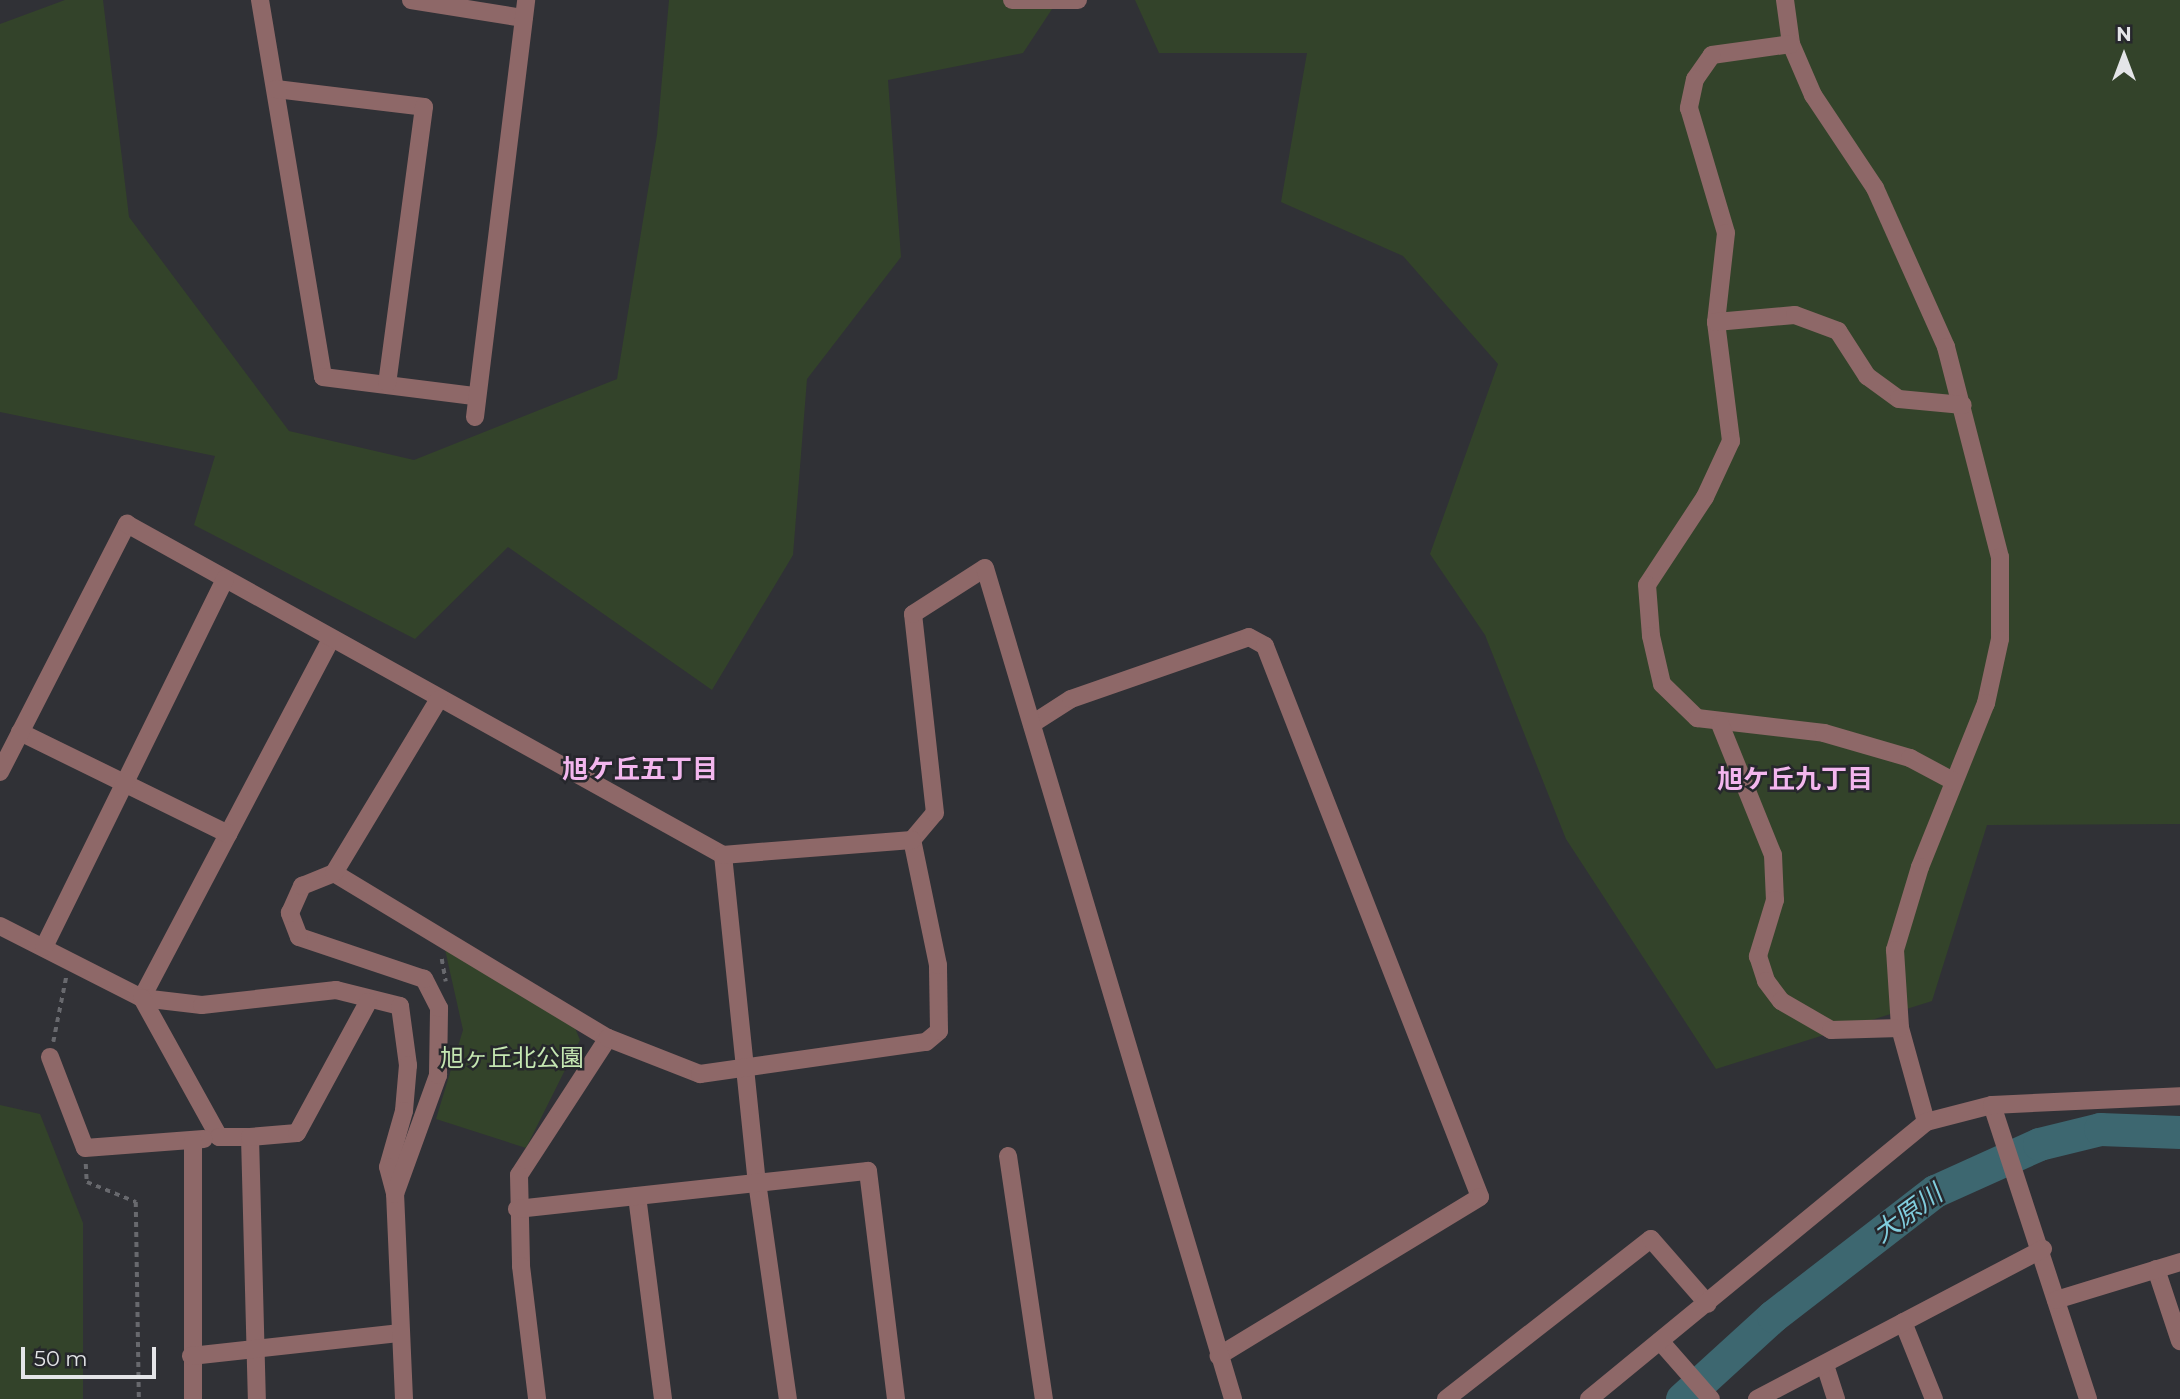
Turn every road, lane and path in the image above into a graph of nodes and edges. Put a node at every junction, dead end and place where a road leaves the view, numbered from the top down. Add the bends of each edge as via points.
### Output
1 (260, 0) edge
2 (411, 0) edge
3 (526, 0) edge
4 (1012, 0) edge
5 (1078, 0) edge
6 (1786, 0) edge
7 (524, 18) junction
8 (1791, 44) junction
9 (276, 89) junction
10 (1716, 322) junction
11 (387, 383) junction
12 (474, 396) junction
13 (1963, 405) junction
14 (475, 417) dead end
15 (225, 579) junction
16 (331, 639) junction
17 (439, 699) junction
18 (1032, 724) junction
19 (1720, 724) junction
20 (20, 732) junction
21 (0, 772) edge
22 (1953, 781) junction
23 (124, 784) junction
24 (228, 834) junction
25 (912, 841) junction
26 (723, 855) junction
27 (334, 873) junction
28 (0, 926) edge
29 (437, 933) junction
30 (44, 947) junction
31 (69, 962) junction
32 (142, 998) junction
33 (369, 1002) junction
34 (439, 1008) junction
35 (1900, 1028) junction
36 (608, 1038) junction
37 (50, 1057) joint
38 (745, 1070) junction
39 (2180, 1096) edge
40 (1992, 1105) junction
41 (1926, 1122) junction
42 (219, 1137) junction
43 (250, 1137) junction
44 (192, 1141) junction
45 (85, 1148) junction
46 (1008, 1156) dead end
47 (757, 1182) junction
48 (395, 1194) junction
49 (637, 1196) junction
50 (517, 1209) junction
51 (2043, 1249) junction
52 (2180, 1262) edge
53 (2156, 1269) junction
54 (2056, 1300) junction
55 (1708, 1304) junction
56 (1903, 1322) junction
57 (401, 1333) junction
58 (1660, 1341) junction
59 (2180, 1341) edge
60 (256, 1353) junction
61 (191, 1356) junction
62 (1219, 1356) junction
63 (1825, 1365) junction
64 (1707, 1397) edge
65 (2081, 1397) edge
66 (139, 1399) edge
67 (193, 1399) edge
68 (257, 1399) edge
69 (404, 1399) edge
70 (537, 1399) edge
71 (663, 1399) edge
72 (788, 1399) edge
73 (896, 1399) edge
74 (1044, 1399) edge
75 (1233, 1399) edge
76 (1446, 1399) edge
77 (1589, 1399) edge
78 (1758, 1399) edge
79 (1836, 1399) edge
80 (1934, 1399) edge

1 - 9 street
2 - 7 street
3 - 7 street
4 - 5 street
6 - 8 street
7 - 12 street
8 - 10 street via 1712,55 1695,79 1689,108 1726,233
8 - 13 street via 1813,95 1875,188 1928,304
9 - 11 street via 323,377
9 - 11 street via 424,107
10 - 13 street via 1795,315 1838,331 1867,376 1899,399
10 - 19 street via 1731,441 1705,497 1647,585 1662,684 1697,718
11 - 12 street
12 - 14 street
13 - 22 street via 2000,557 2000,639 1986,703
15 - 16 street
15 - 20 street via 127,524
15 - 23 street
16 - 17 street
16 - 24 street
17 - 26 street
17 - 27 street
18 - 25 street via 985,568 913,614 935,813
18 - 62 street
18 - 62 street via 1071,699 1249,637 1265,646 1480,1197
19 - 22 street via 1824,733 1910,758
19 - 35 street via 1773,855 1775,900 1758,956 1766,981 1782,1001 1831,1030
20 - 21 street
20 - 23 street
22 - 35 street via 1895,950
23 - 24 street
23 - 30 street
24 - 32 street
25 - 26 street
25 - 38 street via 938,965 939,1031 926,1042
26 - 38 street
27 - 29 street
27 - 34 street via 302,886 290,913 299,937 424,979
28 - 30 street
29 - 34 path via 449,1001
29 - 36 street
30 - 31 street
31 - 32 street
31 - 37 path
32 - 33 street via 202,1005 337,990
32 - 42 street
33 - 43 street via 297,1133
33 - 48 street via 400,1006 404,1111 388,1167
34 - 48 street via 438,1074
35 - 41 street
36 - 38 street via 678,1069
36 - 50 street via 531,1152 519,1175
37 - 45 street
38 - 47 street
39 - 40 street
40 - 41 street
40 - 51 street
41 - 55 street
42 - 43 street
42 - 44 street
43 - 60 street
44 - 45 street
44 - 61 street
45 - 66 path via 88,1182 136,1202
46 - 74 street
47 - 49 street
47 - 72 street
47 - 73 street via 868,1171
48 - 57 street
49 - 50 street
49 - 71 street
50 - 70 street
51 - 54 street
51 - 56 street
52 - 53 street
53 - 54 street
53 - 59 street
54 - 65 street
55 - 58 street
55 - 76 street via 1651,1239
56 - 63 street
56 - 80 street
57 - 60 street
57 - 69 street
58 - 64 street
58 - 77 street
60 - 61 street
60 - 68 street
61 - 67 street
62 - 75 street
63 - 78 street
63 - 79 street

